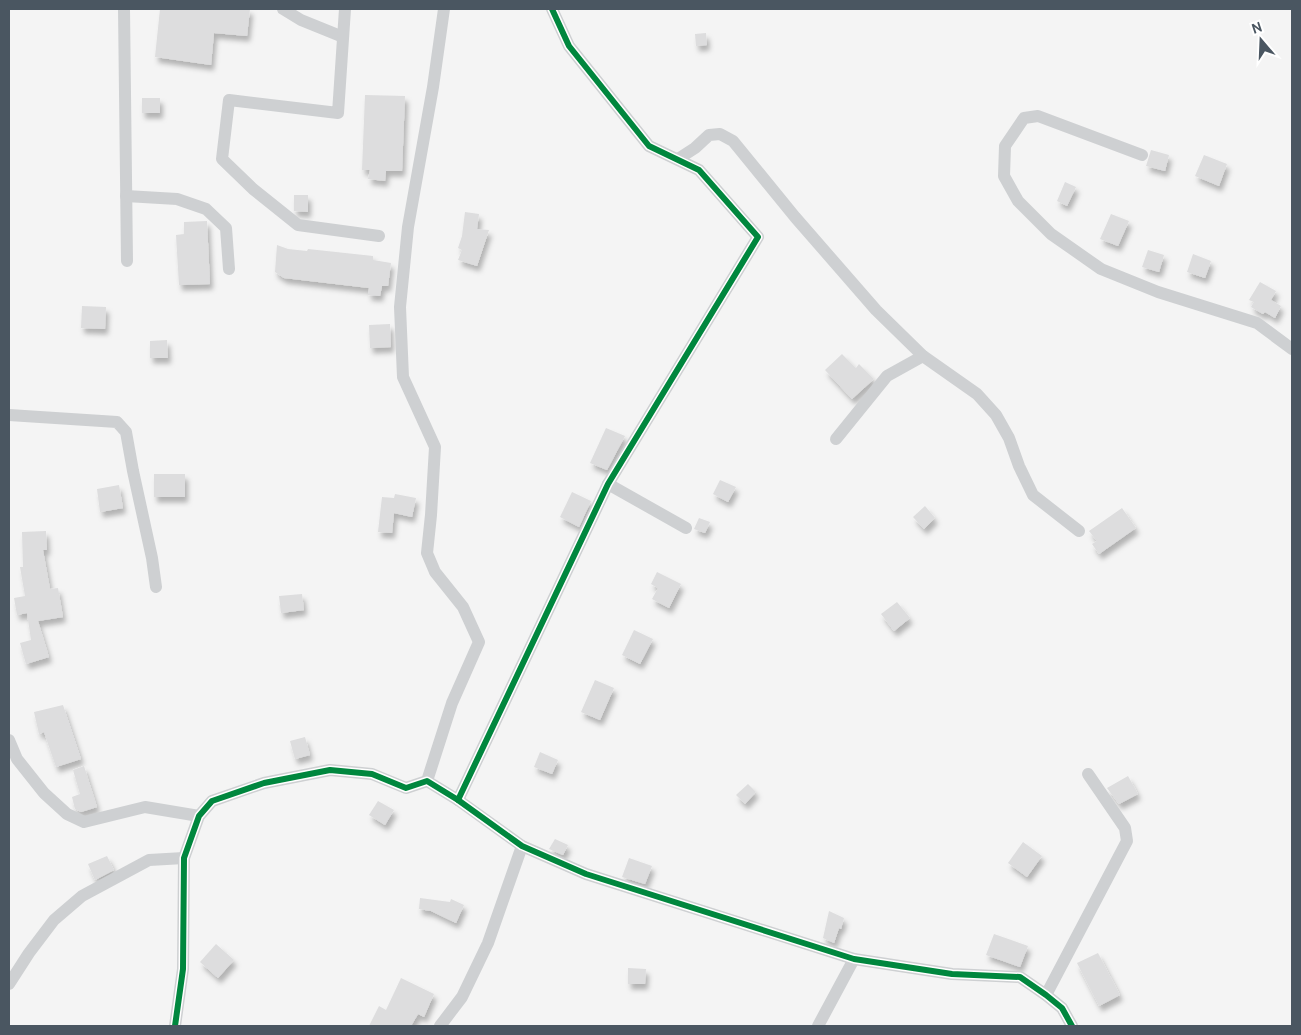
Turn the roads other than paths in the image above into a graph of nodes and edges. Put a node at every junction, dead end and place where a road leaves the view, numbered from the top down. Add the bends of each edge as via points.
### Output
1 (124, 9) edge
2 (283, 9) edge
3 (344, 9) edge
4 (444, 9) edge
5 (552, 9) edge
6 (343, 37) junction
7 (1142, 155) dead end
8 (678, 159) junction
9 (126, 196) junction
10 (380, 236) dead end
11 (127, 261) dead end
12 (229, 269) dead end
13 (1292, 349) edge
14 (923, 356) junction
15 (9, 415) edge
16 (836, 439) dead end
17 (608, 484) junction
18 (686, 528) dead end
19 (1079, 531) dead end
20 (156, 587) dead end
21 (9, 740) edge
22 (1088, 774) dead end
23 (427, 781) junction
24 (458, 800) junction
25 (199, 816) junction
26 (522, 846) junction
27 (184, 858) junction
28 (854, 959) junction
29 (9, 984) edge
30 (1046, 995) junction
31 (175, 1026) edge
32 (440, 1026) edge
33 (818, 1026) edge
34 (1072, 1026) edge

1 - 9 street
2 - 6 street
3 - 6 street
4 - 23 street via 408,227 400,307 403,377 435,447 427,553 435,572 463,607 479,642 452,703
5 - 8 street via 569,46 650,146
6 - 10 street via 338,113 229,100 222,159 298,225
7 - 13 street via 1038,116 1024,118 1005,146 1004,176 1018,200 1051,234 1101,269 1158,292 1257,323
8 - 14 street via 709,135 720,134 733,141 876,310
8 - 17 street via 699,170 758,237
9 - 11 street
9 - 12 street via 177,199 206,209 226,228
14 - 16 street via 888,376
14 - 19 street via 977,394 996,415 1033,495
15 - 20 street via 117,422 126,432
17 - 18 street
17 - 24 street
21 - 25 street via 17,759 44,793 67,814 84,822 145,807
22 - 30 street via 1125,828 1127,840
23 - 24 street
23 - 25 street via 406,788 372,774 330,770 264,783 229,795 212,801
24 - 26 street
25 - 27 street
26 - 28 street via 586,874
26 - 32 street via 488,943 462,997
27 - 29 street via 149,860 82,896 54,920
27 - 31 street via 183,969
28 - 30 street via 952,974 1020,977
28 - 33 street
30 - 34 street via 1062,1008

